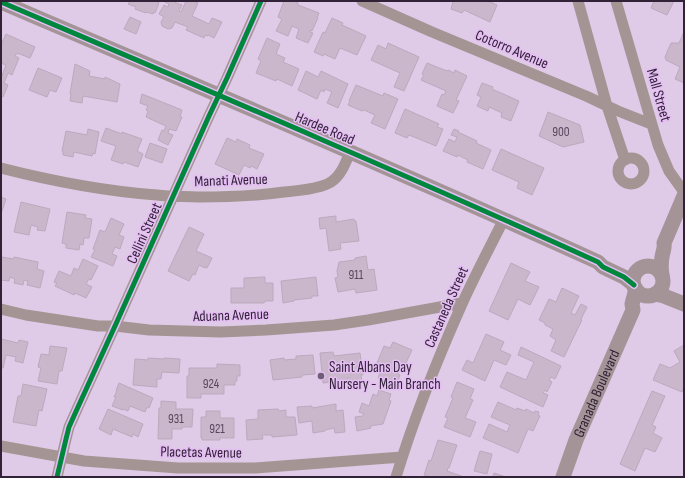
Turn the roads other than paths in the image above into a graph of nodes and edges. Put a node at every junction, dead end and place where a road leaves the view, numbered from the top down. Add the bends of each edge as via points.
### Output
1 (261, 1) edge
2 (362, 1) edge
3 (578, 1) edge
4 (616, 1) edge
5 (1, 2) edge
6 (219, 95) junction
7 (607, 106) junction
8 (651, 124) junction
9 (350, 152) junction
10 (625, 160) dead end
11 (1, 168) edge
12 (684, 192) edge
13 (173, 196) junction
14 (684, 196) edge
15 (504, 219) junction
16 (664, 242) junction
17 (662, 277) junction
18 (643, 283) junction
19 (684, 298) edge
20 (462, 303) junction
21 (684, 304) edge
22 (1, 309) edge
23 (115, 326) junction
24 (1, 446) edge
25 (61, 457) junction
26 (402, 457) junction
27 (57, 477) edge
28 (396, 477) edge
29 (563, 477) edge

1 - 6 street, Cellini Street
2 - 7 street, Cotorro Avenue
3 - 7 street
4 - 8 street, Mall Street
5 - 6 street, Hardee Road
6 - 9 street, Hardee Road
6 - 13 street, Cellini Street
7 - 8 street, Cotorro Avenue
7 - 10 street
8 - 12 street, Mall Street via 669,171
9 - 13 street, Manati Avenue via 336,179 319,187 243,196
9 - 15 street, Hardee Road
11 - 13 street, Manati Avenue via 86,187
13 - 23 street, Cellini Street
14 - 16 street, Granada Boulevard
15 - 18 street, Hardee Road via 598,262 606,261 628,269
15 - 20 street, Castaneda Street
16 - 17 street, Granada Boulevard
16 - 18 street, Granada Boulevard via 658,246
17 - 18 street via 661,289
17 - 18 street via 659,271 651,266
17 - 19 street via 672,290
18 - 21 street, Hardee Road
18 - 29 street, Granada Boulevard via 632,304 633,310 576,440
20 - 23 street, Aduana Avenue via 368,320 302,328 192,332
20 - 26 street, Castaneda Street via 418,409
22 - 23 street, Aduana Avenue via 56,320
23 - 25 street, Cellini Street via 69,427
24 - 25 street, Placetas Avenue
25 - 26 street, Placetas Avenue via 127,465 217,469
25 - 27 street, Cellini Street
26 - 28 street, Castaneda Street

